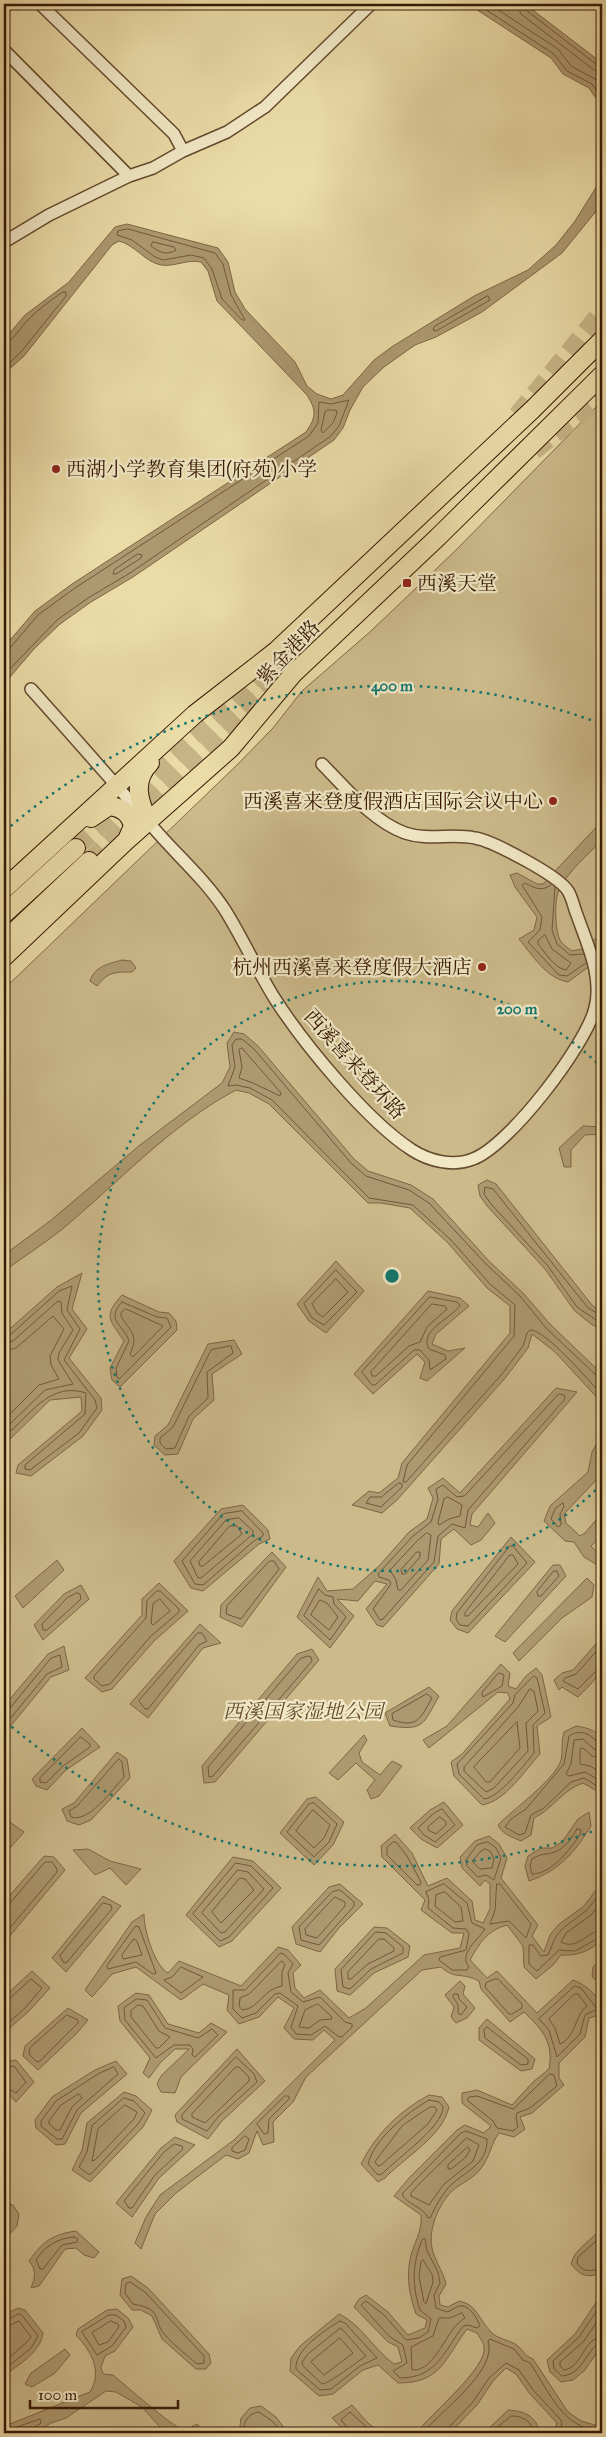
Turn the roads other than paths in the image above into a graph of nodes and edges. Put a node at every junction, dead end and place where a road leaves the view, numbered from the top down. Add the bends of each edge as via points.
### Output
1 (40, 4) edge
2 (369, 6) dead end
3 (4, 50) edge
4 (183, 151) junction
5 (129, 176) junction
6 (4, 242) edge
7 (602, 340) edge
8 (602, 375) edge
9 (232, 685) junction
10 (31, 689) dead end
11 (322, 764) dead end
12 (117, 785) junction
13 (148, 821) junction
14 (126, 841) junction
15 (76, 848) tunnel mouth
16 (88, 861) tunnel mouth
17 (4, 889) edge
18 (4, 895) edge
19 (4, 914) edge
20 (4, 941) edge
21 (4, 957) edge

1 - 4 street via 174,134
2 - 4 street via 265,107 227,132
3 - 5 street
4 - 5 street via 153,168
5 - 6 street via 49,215
7 - 9 main road, 紫金港路 via 276,651
8 - 13 main road, 紫金港路 via 293,674 231,748
9 - 12 main road, 紫金港路
9 - 13 main road via 141,774 138,786 140,801
10 - 12 street, 西溪喜来登环路
11 - 13 street, 西溪喜来登环路 via 369,810 397,830 432,838 474,838 497,845 568,891 596,976 595,1007 581,1041 516,1126 502,1141 471,1160 440,1162 412,1150 373,1117 276,1001 224,909
12 - 13 street, 西溪喜来登环路
12 - 17 main road, 紫金港路
13 - 14 main road, 紫金港路
14 - 18 main road via 133,826 129,816 121,809 103,808
14 - 21 main road, 紫金港路
15 - 19 main road
16 - 20 main road

